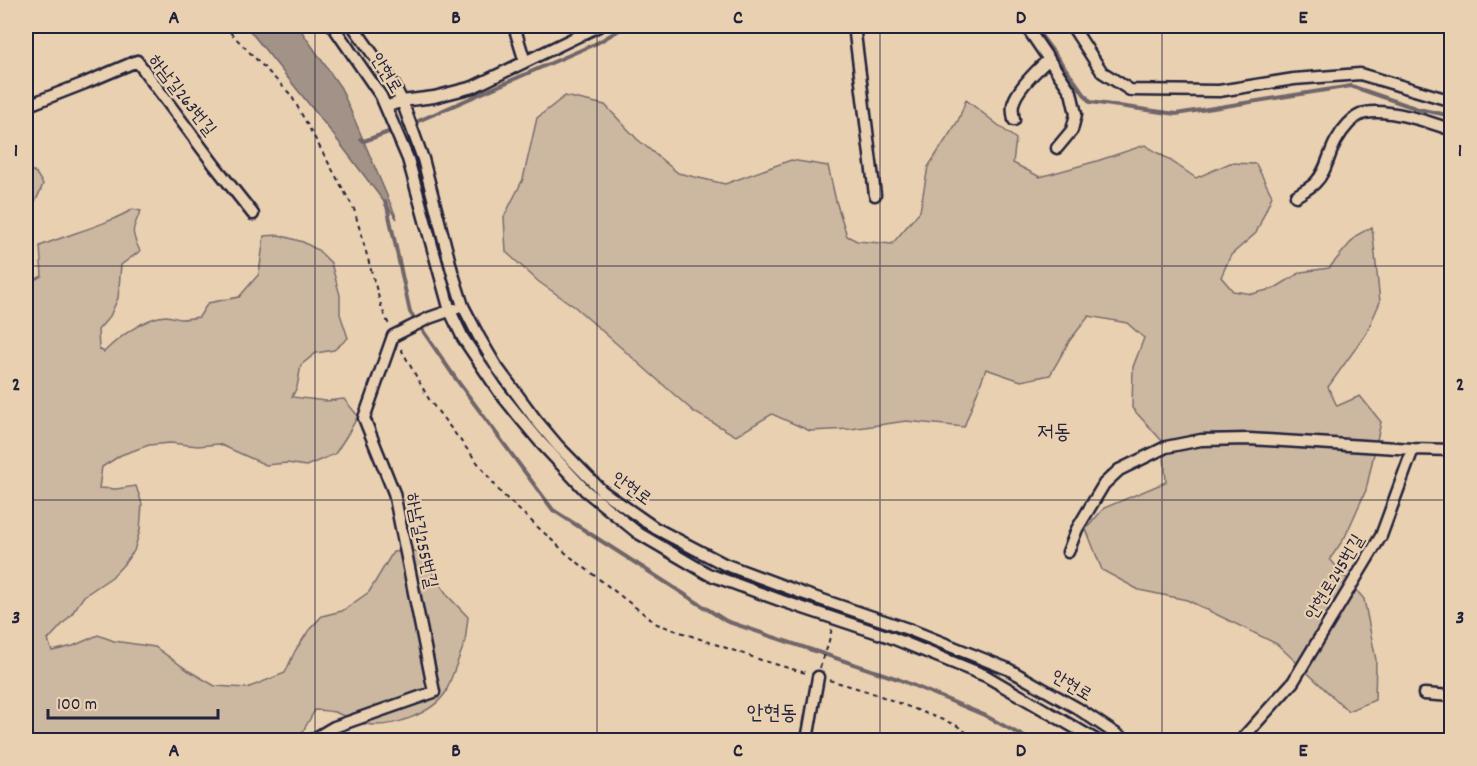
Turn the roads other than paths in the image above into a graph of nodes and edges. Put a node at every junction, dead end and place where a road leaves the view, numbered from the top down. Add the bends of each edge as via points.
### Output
1 (333, 26) edge
2 (352, 26) edge
3 (514, 26) edge
4 (599, 26) edge
5 (854, 26) edge
6 (1026, 26) edge
7 (1072, 26) edge
8 (1049, 59) junction
9 (525, 62) junction
10 (402, 101) junction
11 (1452, 101) edge
12 (26, 106) edge
13 (386, 107) junction
14 (1014, 120) dead end
15 (1452, 130) edge
16 (1057, 148) dead end
17 (875, 195) dead end
18 (1296, 196) dead end
19 (253, 214) dead end
20 (463, 306) junction
21 (450, 311) junction
22 (1413, 449) junction
23 (1452, 450) edge
24 (1068, 552) dead end
25 (818, 675) road end
26 (1424, 694) dead end
27 (1452, 696) edge
28 (312, 741) edge
29 (807, 741) edge
30 (1096, 741) edge
31 (1125, 741) edge
32 (1241, 741) edge

1 - 13 street, 안현로
2 - 10 street, 안현로
3 - 9 street
4 - 9 street
5 - 17 street
6 - 8 street
7 - 11 street via 1102,72 1130,90 1219,91 1360,74
8 - 14 street via 1018,94 1012,105
8 - 16 street via 1071,92 1076,114 1072,130
9 - 10 street via 473,87
10 - 13 street
10 - 20 street, 안현로 via 423,159
12 - 19 street, 하남길263번길 via 137,60
13 - 21 street, 안현로 via 408,159
15 - 18 street via 1398,114 1365,113 1345,128 1315,183
20 - 21 street, 하남길255번길
20 - 31 street, 안현로 via 496,366 558,446 602,491 655,528 724,564 1008,669
21 - 28 street, 하남길255번길 via 393,336 364,418 394,493 434,692 334,727
21 - 30 street, 안현로 via 500,393 542,444 586,491 638,533 708,574 890,637 986,676
22 - 23 street
22 - 24 street via 1249,439 1201,440 1167,447 1119,470 1104,484
22 - 32 street, 안현로245번길 via 1381,536 1293,682
25 - 29 street
26 - 27 street

